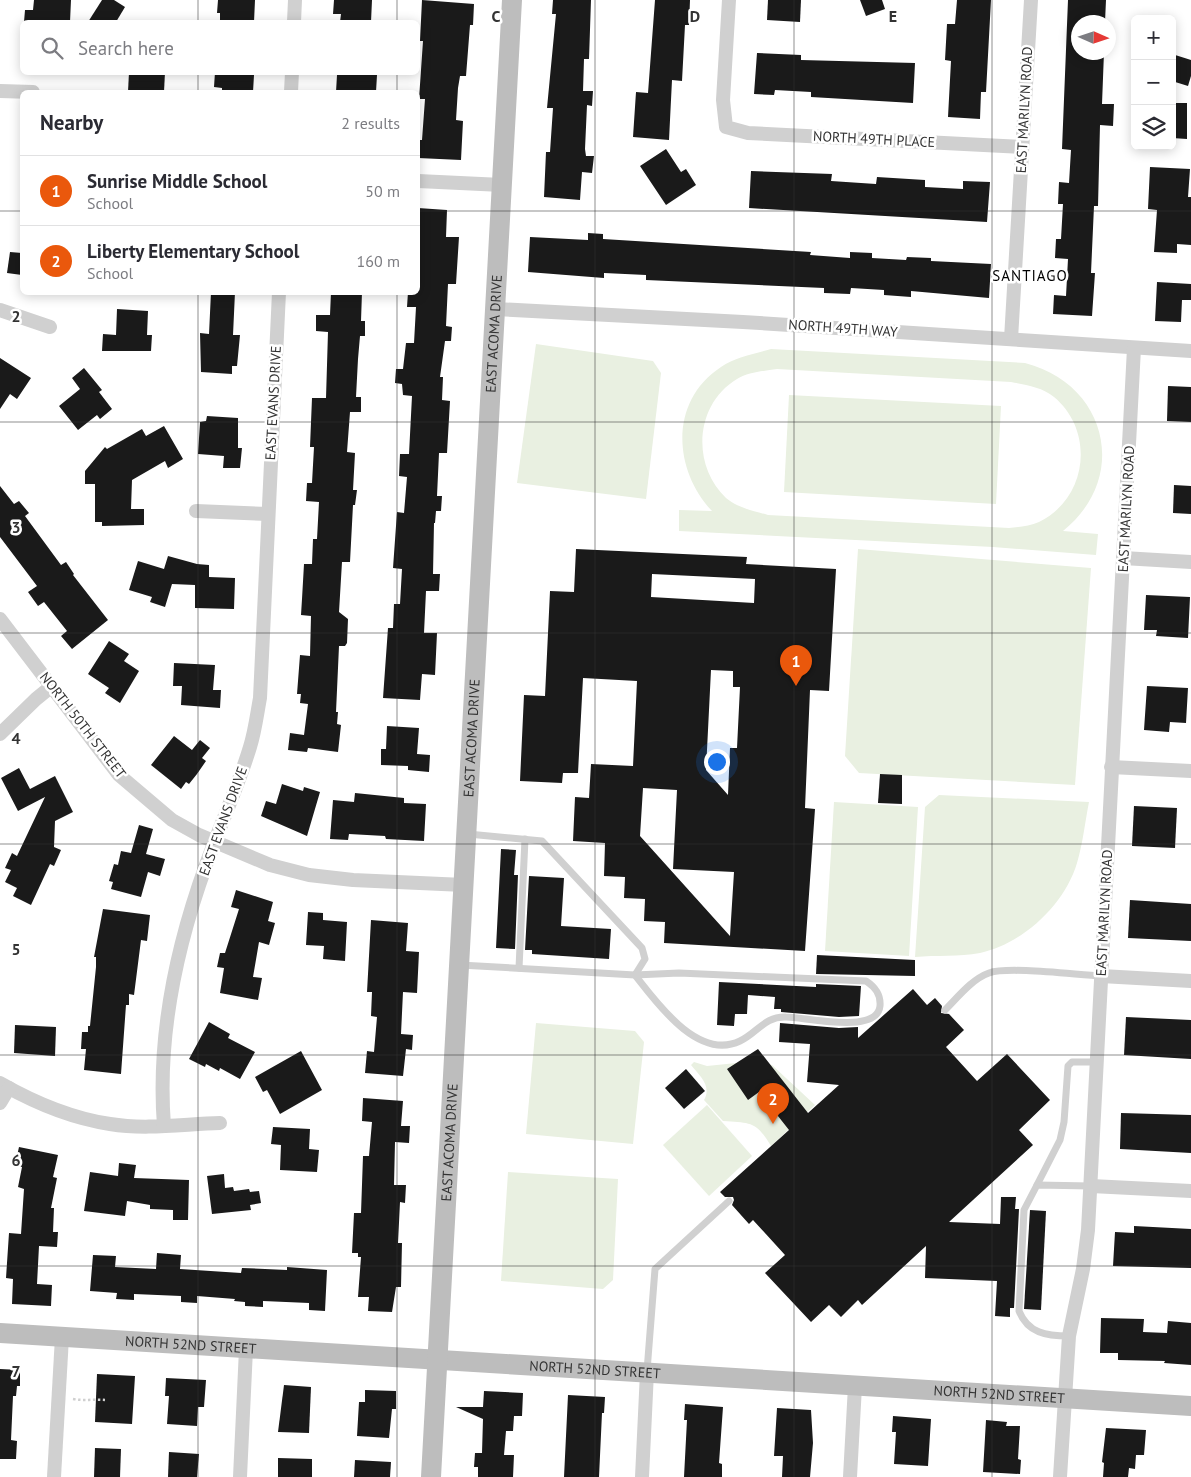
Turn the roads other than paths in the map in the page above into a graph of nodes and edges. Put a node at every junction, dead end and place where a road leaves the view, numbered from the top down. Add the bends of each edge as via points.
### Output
1 (296, 0) edge
2 (512, 0) edge
3 (729, 0) edge
4 (1031, 0) edge
5 (294, 20) edge
6 (292, 75) edge
7 (291, 90) edge
8 (0, 91) edge
9 (20, 92) edge
10 (1022, 147) junction
11 (420, 181) edge
12 (502, 185) junction
13 (279, 295) edge
14 (496, 309) junction
15 (0, 310) edge
16 (50, 327) dead end
17 (1011, 340) junction
18 (1134, 348) junction
19 (1191, 351) edge
20 (196, 511) dead end
21 (268, 514) junction
22 (1123, 558) junction
23 (1191, 562) edge
24 (0, 619) edge
25 (52, 686) junction
26 (0, 734) edge
27 (1111, 767) junction
28 (1191, 771) edge
29 (467, 834) junction
30 (525, 839) junction
31 (215, 842) junction
32 (464, 885) junction
33 (460, 965) junction
34 (519, 968) junction
35 (635, 974) junction
36 (1101, 976) junction
37 (1191, 981) edge
38 (945, 1010) dead end
39 (1097, 1062) junction
40 (4, 1086) edge
41 (0, 1103) edge
42 (220, 1123) dead end
43 (164, 1126) junction
44 (1036, 1186) junction
45 (1091, 1186) junction
46 (1191, 1191) edge
47 (729, 1201) dead end
48 (0, 1333) edge
49 (1069, 1336) junction
50 (62, 1337) junction
51 (246, 1349) junction
52 (438, 1362) junction
53 (647, 1372) junction
54 (855, 1386) junction
55 (1064, 1398) junction
56 (1191, 1406) edge
57 (54, 1477) edge
58 (240, 1477) edge
59 (431, 1477) edge
60 (642, 1477) edge
61 (850, 1477) edge
62 (1060, 1477) edge

1 - 5 street
2 - 12 street, EAST ACOMA DRIVE
3 - 10 street, NORTH 49TH PLACE via 723,100 726,127 748,133
4 - 10 street, EAST MARILYN ROAD
6 - 7 street
8 - 9 street
10 - 17 street, EAST MARILYN ROAD
11 - 12 street
12 - 14 street, EAST ACOMA DRIVE
13 - 21 street, EAST EVANS DRIVE
14 - 17 street, NORTH 49TH WAY
14 - 29 street, EAST ACOMA DRIVE
15 - 16 street
17 - 18 street, NORTH 49TH WAY
18 - 19 street, NORTH 49TH WAY
18 - 22 street, EAST MARILYN ROAD
20 - 21 street
21 - 31 street, EAST EVANS DRIVE via 260,698 250,746
22 - 23 street
22 - 27 street, EAST MARILYN ROAD
24 - 25 street, NORTH 50TH STREET
25 - 26 street
25 - 31 street, NORTH 50TH STREET via 120,775 172,820
27 - 28 street
27 - 36 street, EAST MARILYN ROAD
29 - 30 lane
29 - 32 street, EAST ACOMA DRIVE
30 - 34 lane
30 - 35 lane via 542,841 642,948 645,959
31 - 32 street, NORTH 50TH STREET via 270,865 310,875
31 - 43 street, EAST EVANS DRIVE via 176,966 163,1067
32 - 33 street, EAST ACOMA DRIVE
33 - 34 lane
33 - 52 street, EAST ACOMA DRIVE
34 - 35 lane
35 - 35 lane via 688,1034 722,1044 739,1042 770,1019 784,1017 860,1024 880,1010 880,999 874,987 866,981
36 - 37 street
36 - 38 lane via 990,973 971,984
36 - 39 street, EAST MARILYN ROAD
39 - 44 lane via 1072,1062 1068,1066 1060,1140
39 - 45 street, EAST MARILYN ROAD
40 - 41 street
40 - 43 street via 53,1110 80,1118 111,1125
42 - 43 street
44 - 45 lane
44 - 49 lane via 1024,1210 1019,1310 1024,1322 1034,1330
45 - 46 street
45 - 49 street, EAST MARILYN ROAD via 1083,1269
47 - 53 lane via 655,1269
48 - 50 street, NORTH 52ND STREET
49 - 55 street, EAST MARILYN ROAD
50 - 51 street, NORTH 52ND STREET
50 - 57 street
51 - 52 street, NORTH 52ND STREET
51 - 58 street
52 - 53 street, NORTH 52ND STREET
52 - 59 street, EAST ACOMA DRIVE
53 - 54 street, NORTH 52ND STREET
53 - 60 street
54 - 55 street, NORTH 52ND STREET
54 - 61 street
55 - 56 street, NORTH 52ND STREET
55 - 62 street, EAST MARILYN ROAD

